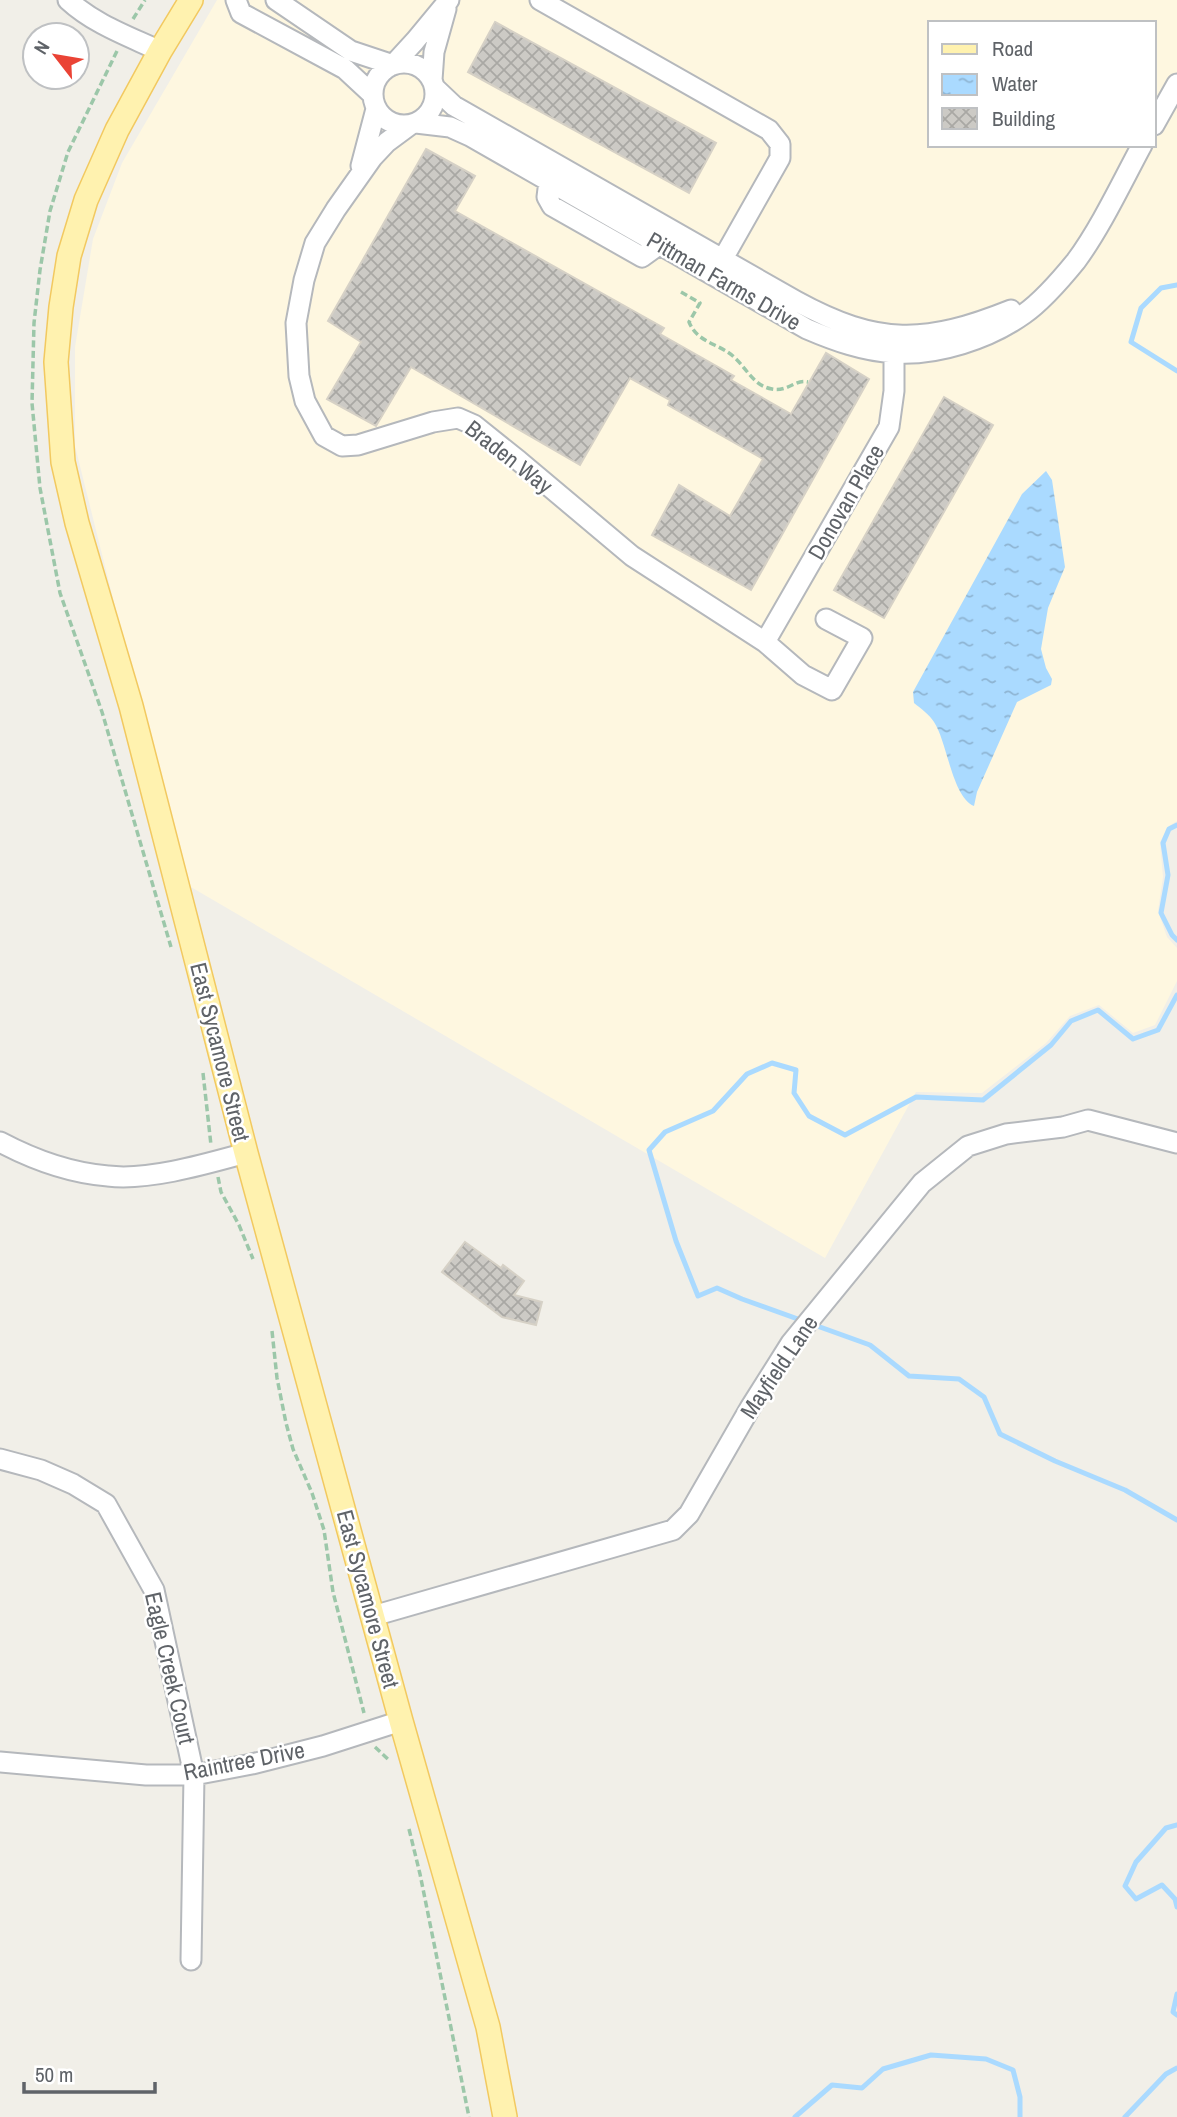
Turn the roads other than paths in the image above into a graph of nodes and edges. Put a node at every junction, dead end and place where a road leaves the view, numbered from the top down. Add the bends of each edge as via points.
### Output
1 (68, 0) edge
2 (191, 0) edge
3 (236, 0) edge
4 (276, 0) edge
5 (540, 0) edge
6 (448, 2) edge
7 (160, 51) junction
8 (393, 65) junction
9 (433, 84) junction
10 (1177, 84) edge
11 (374, 102) junction
12 (1156, 121) edge
13 (413, 124) junction
14 (1142, 147) edge
15 (542, 171) junction
16 (358, 177) junction
17 (718, 268) junction
18 (894, 345) junction
19 (826, 619) dead end
20 (765, 642) junction
21 (0, 1142) edge
22 (1177, 1143) edge
23 (246, 1153) junction
24 (0, 1459) edge
25 (373, 1616) junction
26 (401, 1721) junction
27 (0, 1762) edge
28 (194, 1775) junction
29 (191, 1960) dead end
30 (505, 2117) edge

1 - 7 street via 100,23
2 - 7 main road, East Sycamore Street
3 - 11 street via 241,13 345,69
4 - 8 street via 351,51
5 - 17 street via 769,130 780,144 780,158
6 - 8 street
6 - 9 street via 434,52
7 - 23 main road, East Sycamore Street via 117,130 86,200 69,256 56,362 58,415 77,523 131,706
8 - 9 street via 419,67
8 - 11 street via 378,77
9 - 13 street via 432,109
9 - 15 street, Pittman Farms Drive via 454,106
10 - 12 street
11 - 13 street via 387,121
11 - 16 street, Braden Way
13 - 15 street, Pittman Farms Drive via 460,131
13 - 16 street, Braden Way via 382,147
14 - 18 street, Pittman Farms Drive via 1076,260 1041,298 969,326
15 - 17 street, Pittman Farms Drive
15 - 17 street, Pittman Farms Drive via 660,244
16 - 20 street, Braden Way via 315,243 296,323 305,401 324,436 342,446 358,445 433,422 458,418 474,425 632,556
17 - 18 street, Pittman Farms Drive
18 - 20 street, Donovan Place via 889,427
19 - 20 street, Braden Way via 862,638 832,690 803,675
21 - 23 street via 34,1160 109,1177 146,1175
22 - 25 street, Mayfield Lane via 1088,1121 1006,1134 968,1146 922,1183 791,1343 689,1514 673,1530
23 - 25 main road, East Sycamore Street
24 - 28 street, Eagle Creek Court via 41,1470 106,1504 154,1590
25 - 26 main road, East Sycamore Street
26 - 28 street, Raintree Drive via 323,1746
26 - 30 main road, East Sycamore Street via 488,2027
27 - 28 street, Raintree Drive
28 - 29 street, Eagle Creek Court

